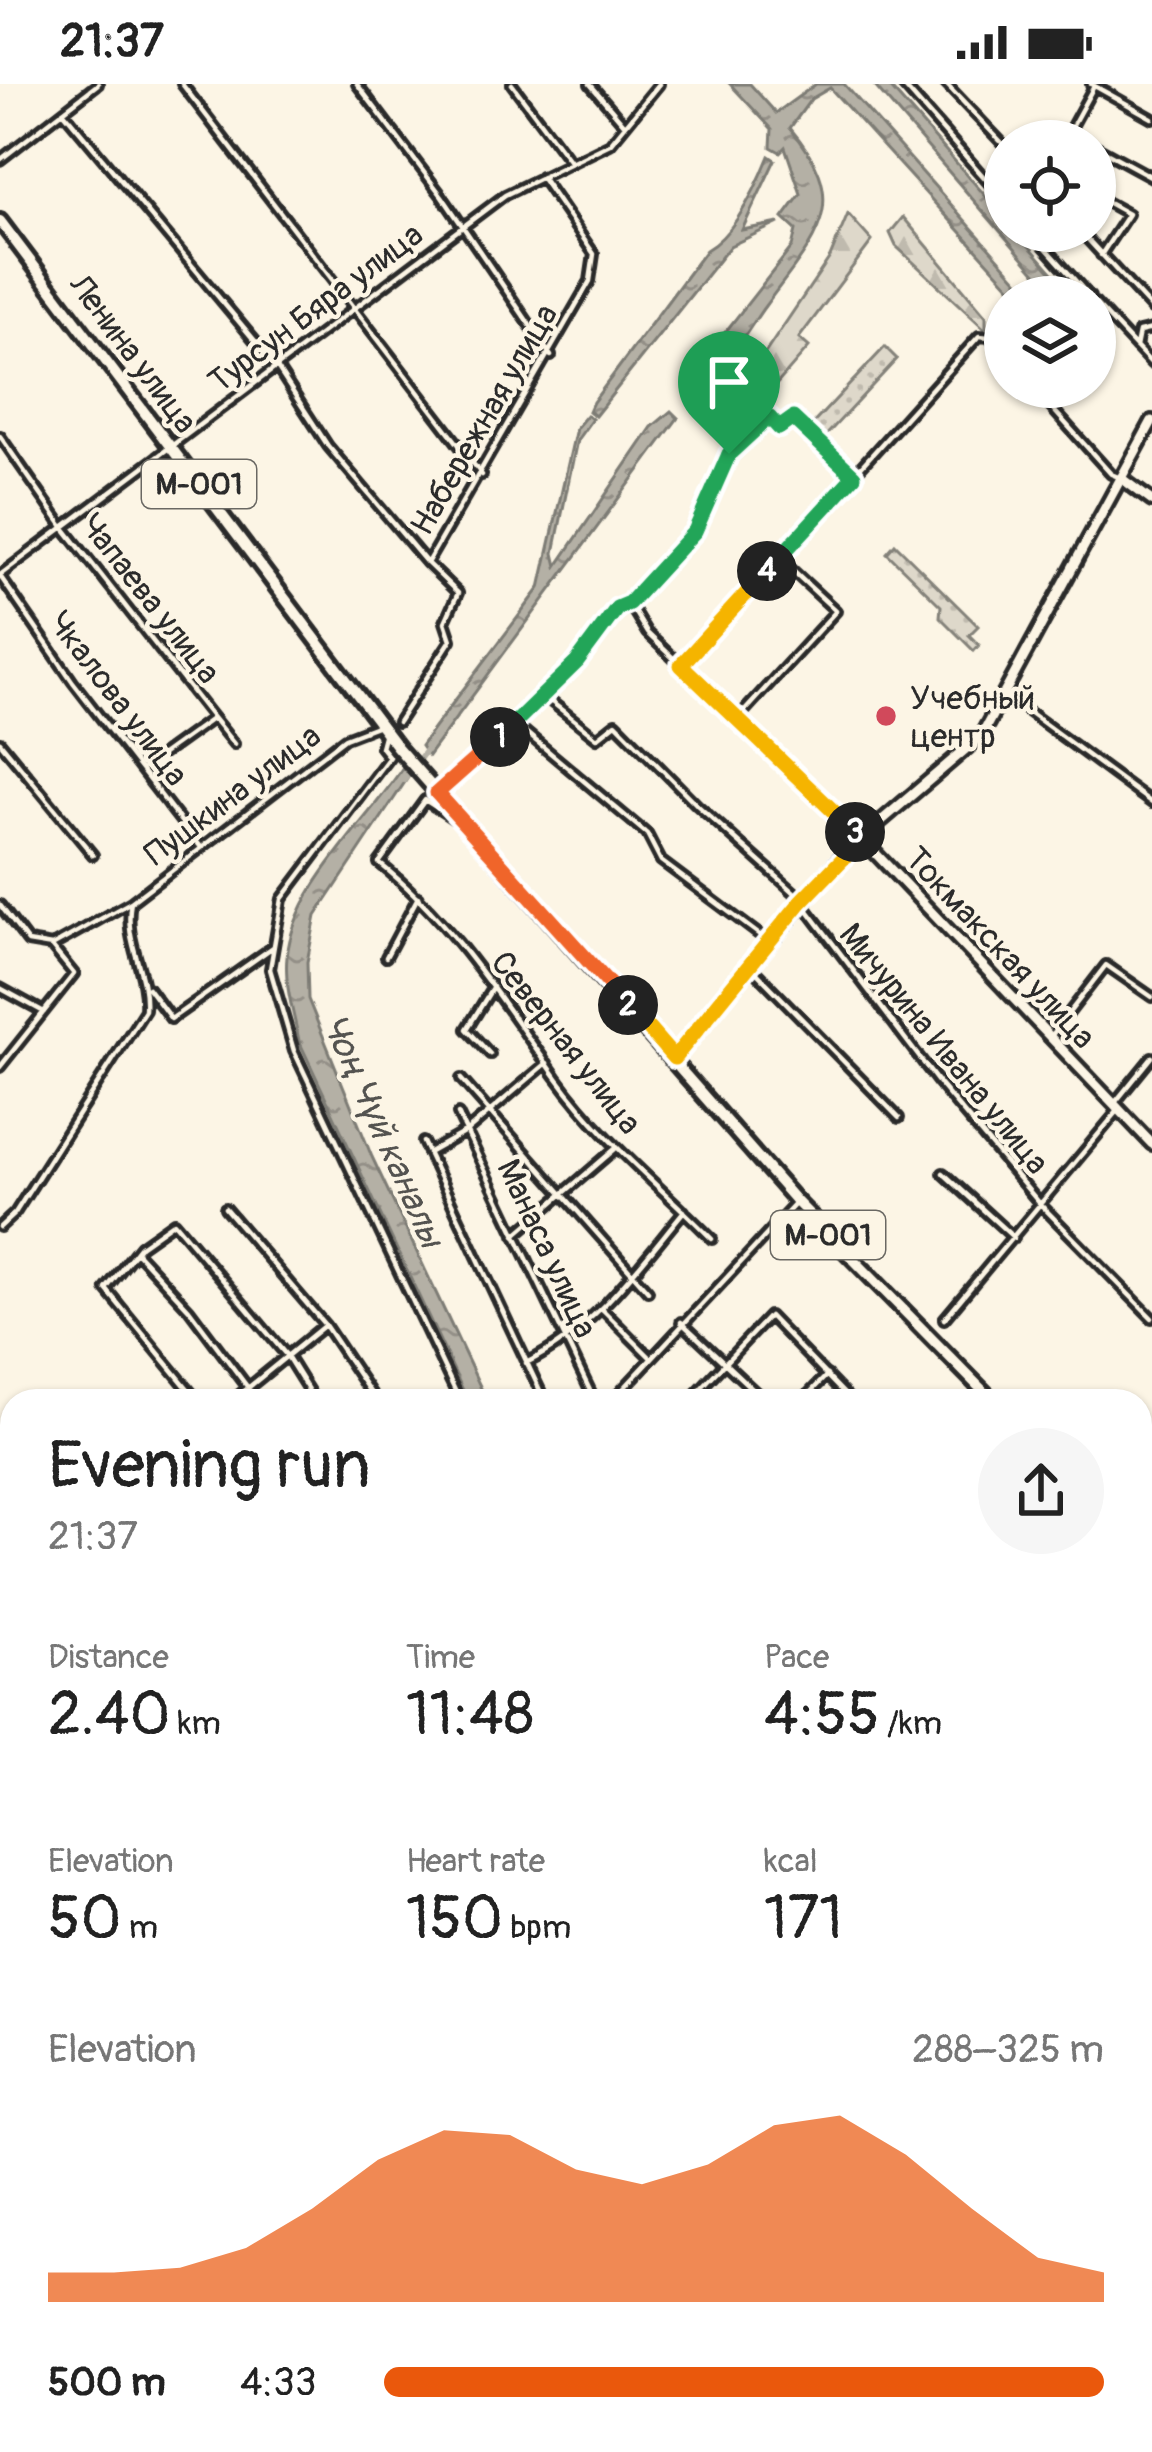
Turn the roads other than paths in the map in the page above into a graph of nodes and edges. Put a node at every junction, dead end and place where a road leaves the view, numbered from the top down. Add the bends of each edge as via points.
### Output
1 (98, 84) edge
2 (182, 84) edge
3 (356, 84) edge
4 (512, 84) edge
5 (590, 84) edge
6 (659, 84) edge
7 (902, 84) edge
8 (946, 84) edge
9 (1094, 85) edge
10 (63, 111) junction
11 (1152, 118) edge
12 (1076, 120) edge
13 (984, 124) edge
14 (625, 125) junction
15 (1116, 157) edge
16 (0, 160) edge
17 (571, 163) junction
18 (541, 177) junction
19 (1152, 177) edge
20 (984, 178) edge
21 (1116, 207) edge
22 (0, 221) edge
23 (463, 225) junction
24 (1116, 232) edge
25 (1050, 252) edge
26 (1101, 254) edge
27 (1071, 276) edge
28 (353, 307) junction
29 (1152, 309) edge
30 (1116, 327) edge
31 (1152, 329) edge
32 (984, 336) edge
33 (1137, 351) junction
34 (550, 356) junction
35 (1152, 364) edge
36 (276, 366) junction
37 (1052, 408) edge
38 (1152, 421) edge
39 (0, 436) edge
40 (171, 447) junction
41 (482, 475) junction
42 (854, 476) junction
43 (1121, 478) junction
44 (1152, 502) edge
45 (64, 528) junction
46 (779, 558) junction
47 (428, 563) junction
48 (0, 575) edge
49 (626, 604) junction
50 (681, 665) junction
51 (1006, 695) junction
52 (544, 696) junction
53 (214, 718) junction
54 (737, 719) junction
55 (398, 722) dead end
56 (515, 723) junction
57 (382, 729) junction
58 (0, 742) edge
59 (234, 744) dead end
60 (142, 769) junction
61 (437, 793) junction
62 (1152, 802) edge
63 (464, 822) junction
64 (862, 839) junction
65 (201, 848) junction
66 (93, 855) dead end
67 (418, 897) junction
68 (131, 902) junction
69 (801, 902) junction
70 (0, 905) edge
71 (769, 942) junction
72 (48, 947) junction
73 (273, 947) junction
74 (386, 956) dead end
75 (750, 965) junction
76 (147, 986) junction
77 (493, 987) junction
78 (0, 988) edge
79 (1152, 997) edge
80 (44, 1012) junction
81 (1049, 1038) junction
82 (490, 1054) dead end
83 (1152, 1057) edge
84 (674, 1058) junction
85 (548, 1063) junction
86 (0, 1067) edge
87 (461, 1079) dead end
88 (1116, 1108) junction
89 (458, 1114) dead end
90 (490, 1114) junction
91 (898, 1118) dead end
92 (467, 1131) junction
93 (423, 1142) dead end
94 (1152, 1144) edge
95 (617, 1147) junction
96 (428, 1153) junction
97 (943, 1173) dead end
98 (564, 1196) junction
99 (796, 1202) junction
100 (1041, 1204) junction
101 (225, 1208) dead end
102 (684, 1210) junction
103 (0, 1227) edge
104 (515, 1234) junction
105 (1014, 1238) junction
106 (712, 1239) dead end
107 (136, 1253) junction
108 (632, 1275) junction
109 (648, 1292) dead end
110 (603, 1310) junction
111 (1152, 1318) edge
112 (944, 1319) dead end
113 (681, 1322) junction
114 (325, 1324) junction
115 (566, 1343) junction
116 (287, 1356) junction
117 (650, 1357) junction
118 (723, 1361) junction
119 (526, 1363) junction
120 (827, 1375) junction
121 (249, 1388) joint
122 (188, 1389) edge
123 (308, 1389) edge
124 (368, 1389) edge
125 (454, 1389) edge
126 (538, 1389) edge
127 (589, 1389) edge
128 (622, 1389) edge
129 (698, 1389) edge
130 (752, 1389) edge
131 (814, 1389) edge
132 (840, 1389) edge
133 (981, 1389) edge

1 - 10 street
2 - 28 street
3 - 23 street
4 - 17 street
5 - 14 street
6 - 14 street, Турсун Бяра улица
7 - 20 street
8 - 13 street
9 - 11 street
9 - 12 street
10 - 16 street
10 - 36 street
14 - 17 street, Турсун Бяра улица via 610,144
15 - 19 street
17 - 18 street, Турсун Бяра улица
18 - 23 street, Турсун Бяра улица
18 - 34 street, Набережная улица via 594,254 590,281
21 - 24 street via 1128,214
22 - 40 main road, Ленина улица / М-001
23 - 28 street, Турсун Бяра улица
23 - 34 street
25 - 27 street
26 - 29 street
28 - 36 street, Турсун Бяра улица
28 - 41 street
30 - 33 street
31 - 33 street via 1136,336
32 - 42 street
33 - 35 street
34 - 41 street, Набережная улица
36 - 40 street, Турсун Бяра улица
36 - 47 street via 328,446
37 - 43 street
38 - 43 main road
39 - 45 street, Чапаева улица
40 - 45 street, Турсун Бяра улица
40 - 57 main road, Ленина улица / М-001
41 - 47 street, Набережная улица
42 - 46 street
42 - 49 street via 793,418 779,428 769,417 729,454 695,531
43 - 44 main road
43 - 51 main road
45 - 48 street, Турсун Бяра улица
45 - 53 street, Чапаева улица
46 - 50 street
46 - 54 street via 836,611
47 - 55 street, Набережная улица via 458,592 445,622 451,640
48 - 60 street, Чкалова улица
49 - 50 street
49 - 52 street
50 - 54 street
51 - 62 street
51 - 64 main road via 976,742
52 - 56 street
52 - 69 street, Мичурина Ивана улица via 598,738 616,723
53 - 59 street
53 - 60 street, Чапаева улица
54 - 64 street
56 - 61 street
56 - 71 street via 647,834 661,862
57 - 61 main road, Ленина улица / М-001
57 - 65 street, Пушкина улица via 346,737
57 - 73 street via 389,757 282,899
58 - 66 street
60 - 65 street, Чкалова улица
61 - 63 main road, М-001
63 - 67 street, Северная улица via 425,800 379,863
63 - 84 main road, М-001
64 - 69 main road
64 - 81 main road, Токмакская улица
65 - 68 street, Пушкина улица
67 - 74 street
67 - 77 street, Северная улица
68 - 72 street
68 - 76 street, Пушкина улица via 126,926
69 - 71 main road
69 - 100 street, Мичурина Ивана улица
70 - 72 street via 35,946
71 - 75 main road
72 - 80 street via 74,974
73 - 76 street, Пушкина улица via 171,1018
73 - 125 street via 274,993 295,1051
75 - 84 main road
75 - 91 street
76 - 103 street via 137,1026
77 - 82 street via 466,1029
77 - 85 street, Северная улица
78 - 80 street
79 - 81 street via 1106,965
80 - 86 street
81 - 88 main road, Токмакская улица
83 - 88 street
84 - 99 main road, М-001
85 - 90 street
85 - 95 street, Северная улица
87 - 90 street
88 - 94 main road, Токмакская улица
88 - 100 street
89 - 92 street, Манаса улица
90 - 92 street
90 - 98 street
92 - 96 street
92 - 104 street, Манаса улица
93 - 96 street
95 - 98 street
95 - 102 street, Северная улица
96 - 119 street
97 - 105 street
98 - 104 street
98 - 108 street
99 - 113 street
99 - 133 main road, М-001
100 - 105 street
100 - 111 street, Мичурина Ивана улица
101 - 114 street
102 - 106 street, Северная улица
102 - 108 street
104 - 115 street, Манаса улица
105 - 112 street
107 - 116 street via 176,1223
107 - 121 street
107 - 122 street via 107,1293
108 - 109 street
108 - 110 street
110 - 115 street
110 - 117 street
113 - 117 street
113 - 118 street
114 - 116 street
114 - 124 street
115 - 119 street
115 - 127 street, Манаса улица
116 - 121 street
116 - 123 street
117 - 128 street
118 - 120 street via 770,1316
118 - 129 street
118 - 130 street
119 - 126 street
120 - 131 street
120 - 132 street

